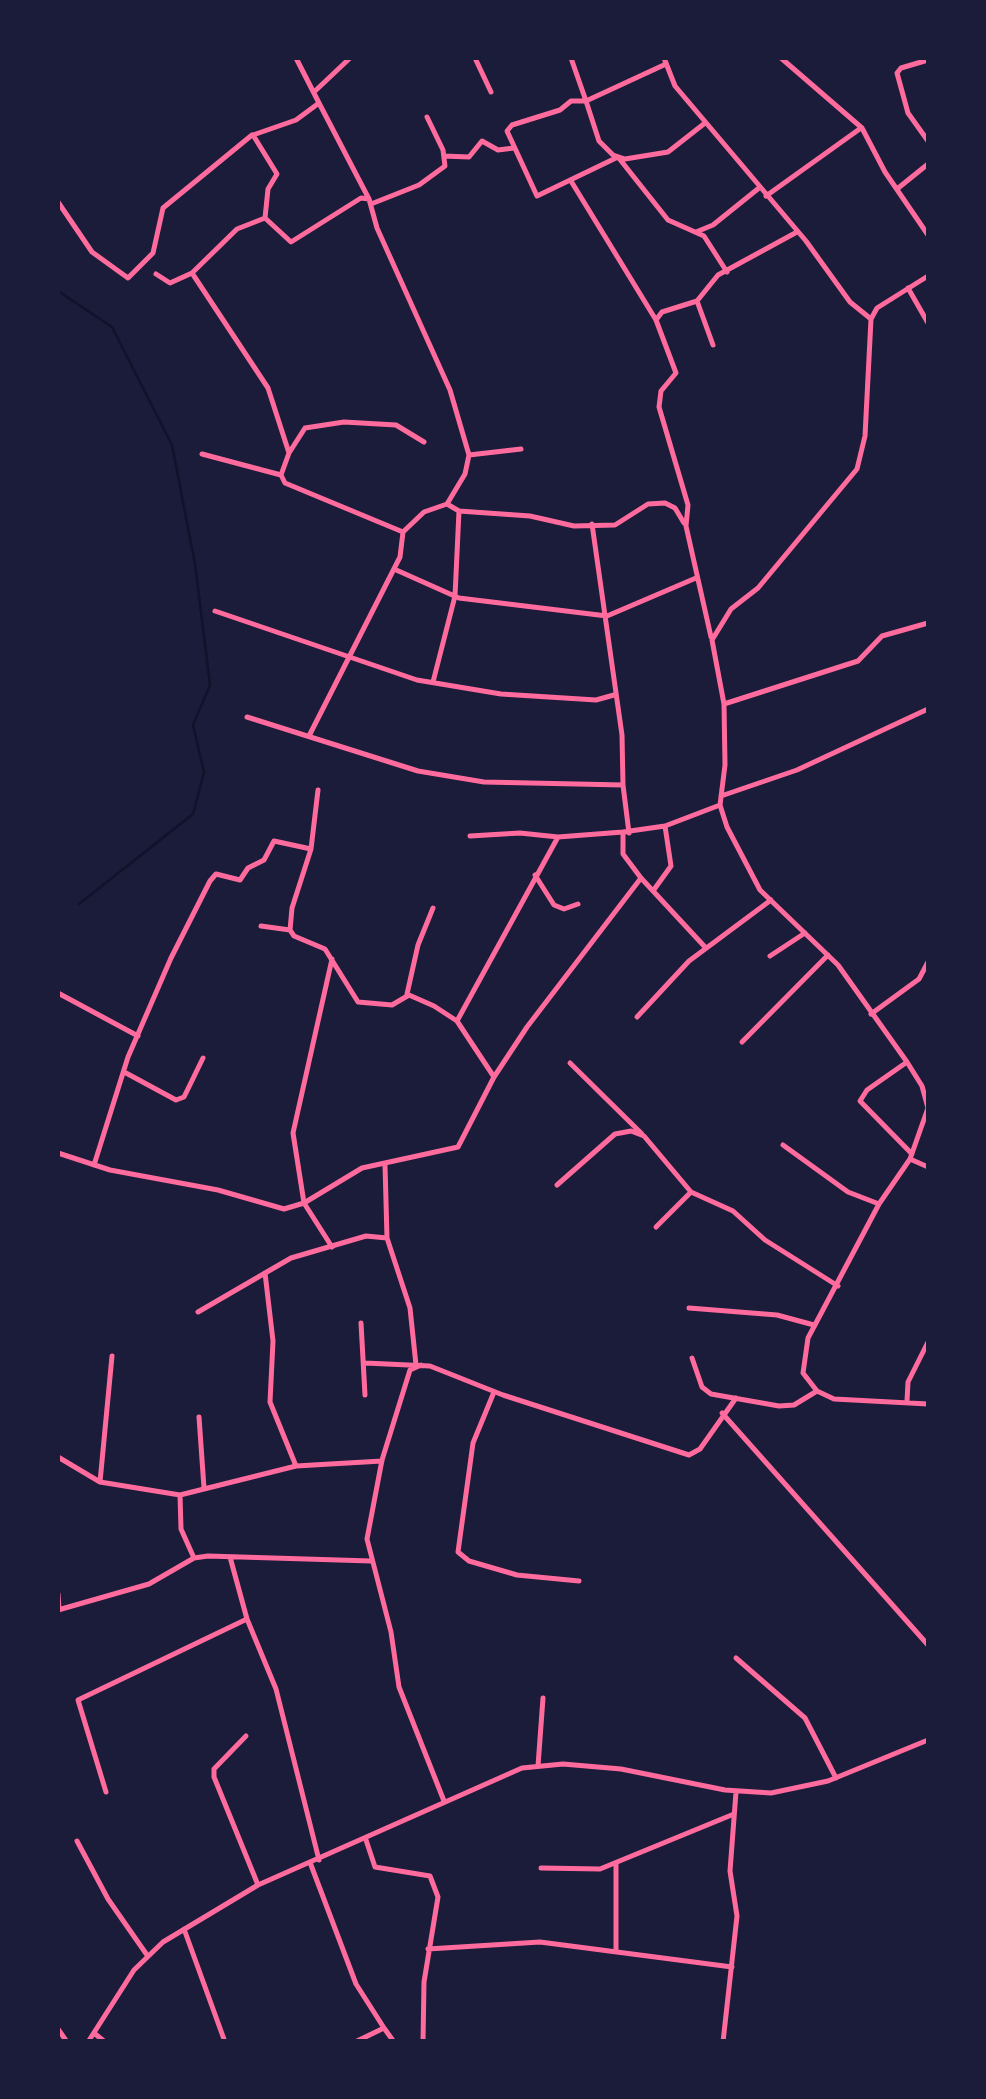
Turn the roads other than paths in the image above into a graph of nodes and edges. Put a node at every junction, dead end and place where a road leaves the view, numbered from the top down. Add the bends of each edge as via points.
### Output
1 (296, 58) edge
2 (350, 58) edge
3 (475, 58) edge
4 (571, 58) edge
5 (781, 58) edge
6 (928, 60) edge
7 (666, 61) edge
8 (314, 92) junction
9 (491, 92) dead end
10 (586, 101) junction
11 (320, 103) junction
12 (427, 117) dead end
13 (706, 122) junction
14 (862, 128) junction
15 (253, 134) junction
16 (928, 141) edge
17 (514, 148) junction
18 (444, 156) junction
19 (618, 157) junction
20 (928, 164) edge
21 (571, 182) junction
22 (759, 188) junction
23 (897, 189) junction
24 (766, 196) junction
25 (58, 202) edge
26 (370, 202) junction
27 (265, 218) junction
28 (696, 232) junction
29 (796, 232) junction
30 (928, 235) edge
31 (192, 272) junction
32 (727, 272) junction
33 (156, 274) dead end
34 (928, 276) edge
35 (908, 288) junction
36 (696, 301) junction
37 (871, 319) junction
38 (656, 320) junction
39 (928, 323) edge
40 (713, 345) dead end
41 (424, 442) dead end
42 (521, 450) dead end
43 (290, 453) junction
44 (202, 454) dead end
45 (470, 455) junction
46 (281, 475) junction
47 (447, 504) junction
48 (459, 511) junction
49 (592, 524) junction
50 (686, 526) junction
51 (403, 532) junction
52 (394, 568) junction
53 (696, 578) junction
54 (454, 596) junction
55 (214, 611) dead end
56 (607, 616) junction
57 (928, 623) edge
58 (712, 640) junction
59 (348, 655) junction
60 (432, 682) junction
61 (614, 695) junction
62 (724, 704) junction
63 (928, 708) edge
64 (247, 717) dead end
65 (310, 734) junction
66 (623, 785) junction
67 (318, 790) dead end
68 (721, 796) junction
69 (720, 804) junction
70 (665, 826) junction
71 (626, 832) junction
72 (470, 836) dead end
73 (558, 837) junction
74 (311, 848) junction
75 (535, 875) junction
76 (641, 878) junction
77 (653, 890) junction
78 (771, 900) junction
79 (578, 904) dead end
80 (433, 908) dead end
81 (262, 926) dead end
82 (290, 930) junction
83 (806, 932) junction
84 (705, 947) junction
85 (829, 954) junction
86 (770, 956) dead end
87 (332, 958) junction
88 (928, 963) edge
89 (58, 993) edge
90 (406, 997) junction
91 (871, 1014) junction
92 (637, 1017) dead end
93 (457, 1021) junction
94 (138, 1036) junction
95 (742, 1042) dead end
96 (203, 1058) dead end
97 (570, 1062) dead end
98 (907, 1062) junction
99 (126, 1073) junction
100 (494, 1077) junction
101 (925, 1084) edge
102 (928, 1108) edge
103 (644, 1136) junction
104 (783, 1144) dead end
105 (58, 1154) edge
106 (911, 1156) junction
107 (94, 1164) junction
108 (384, 1166) junction
109 (928, 1167) edge
110 (557, 1185) dead end
111 (692, 1192) junction
112 (304, 1203) junction
113 (879, 1204) junction
114 (656, 1227) dead end
115 (387, 1238) junction
116 (332, 1247) junction
117 (265, 1273) junction
118 (838, 1286) junction
119 (689, 1308) dead end
120 (198, 1312) dead end
121 (361, 1323) dead end
122 (815, 1325) junction
123 (928, 1342) edge
124 (112, 1356) dead end
125 (692, 1358) dead end
126 (365, 1362) junction
127 (416, 1366) junction
128 (817, 1391) junction
129 (494, 1392) junction
130 (365, 1395) dead end
131 (736, 1398) junction
132 (908, 1401) junction
133 (928, 1404) edge
134 (722, 1414) junction
135 (199, 1417) dead end
136 (58, 1457) edge
137 (382, 1461) junction
138 (296, 1466) junction
139 (100, 1482) junction
140 (204, 1488) junction
141 (180, 1495) junction
142 (230, 1557) junction
143 (194, 1558) junction
144 (371, 1561) junction
145 (579, 1581) dead end
146 (58, 1594) edge
147 (58, 1610) edge
148 (247, 1619) junction
149 (928, 1645) edge
150 (736, 1658) dead end
151 (543, 1698) dead end
152 (246, 1736) dead end
153 (928, 1740) edge
154 (538, 1766) junction
155 (836, 1778) junction
156 (736, 1791) junction
157 (106, 1792) dead end
158 (444, 1801) junction
159 (734, 1814) junction
160 (366, 1840) junction
161 (77, 1841) dead end
162 (319, 1860) junction
163 (310, 1864) junction
164 (616, 1864) junction
165 (540, 1868) dead end
166 (258, 1884) junction
167 (184, 1929) junction
168 (428, 1949) junction
169 (616, 1952) junction
170 (147, 1955) junction
171 (732, 1968) junction
172 (384, 2028) junction
173 (58, 2029) edge
174 (94, 2033) junction
175 (67, 2042) edge
176 (88, 2042) edge
177 (104, 2042) edge
178 (224, 2042) edge
179 (355, 2042) edge
180 (394, 2042) edge
181 (423, 2042) edge
182 (723, 2042) edge

1 - 8 street
2 - 8 street
3 - 9 street
4 - 10 street
5 - 14 street
6 - 16 street via 897,73 908,113
7 - 10 street
7 - 13 street via 675,86
8 - 11 street
10 - 17 street via 508,127
10 - 19 street via 598,141
11 - 15 street via 296,120
11 - 26 street
12 - 18 street
13 - 19 street via 668,152
13 - 22 street
14 - 23 street
14 - 24 street
15 - 25 street via 162,208 154,253 128,278 92,252
15 - 27 street via 277,174
17 - 18 street via 498,150 482,141 469,157
17 - 21 street via 537,196
18 - 26 street via 444,166 418,184
19 - 21 street
19 - 28 street via 668,220
20 - 23 street
21 - 38 street
22 - 24 street
22 - 28 street
23 - 30 street
24 - 29 street
26 - 27 street via 362,198 291,242
26 - 45 street via 450,390
27 - 31 street via 237,228
28 - 32 street
29 - 32 street
29 - 37 street
31 - 33 street via 170,283
31 - 43 street via 259,368
32 - 36 street
34 - 35 street
35 - 37 street
35 - 39 street
36 - 38 street
36 - 40 street
37 - 58 street via 858,469 758,588 731,609
38 - 50 street via 676,373 658,398 688,505
41 - 43 street via 396,425 344,422 304,428
42 - 45 street
43 - 46 street
44 - 46 street
45 - 47 street
46 - 51 street via 294,488
47 - 48 street
47 - 51 street via 424,512
48 - 49 street
48 - 54 street
49 - 50 street via 615,524 648,504 665,502
49 - 56 street
50 - 53 street
51 - 52 street
52 - 54 street
52 - 59 street
53 - 56 street
53 - 58 street
54 - 56 street
54 - 60 street
55 - 59 street
56 - 61 street
57 - 62 street via 882,636 858,661
58 - 62 street
59 - 60 street
59 - 65 street
60 - 61 street via 501,694 596,700
61 - 66 street
62 - 68 street
63 - 68 street via 810,765
64 - 65 street
65 - 66 street via 404,767 484,782
66 - 71 street
67 - 74 street
68 - 69 street
69 - 70 street
69 - 78 street via 746,868
70 - 71 street
70 - 77 street via 671,866
71 - 73 street
71 - 76 street via 623,854
72 - 73 street
73 - 75 street
74 - 82 street
74 - 94 street via 274,841 240,880 216,874
75 - 79 street via 554,905
75 - 93 street
76 - 77 street
76 - 100 street
77 - 84 street
78 - 83 street
78 - 84 street
80 - 90 street
81 - 82 street
82 - 87 street
83 - 85 street
83 - 86 street
84 - 92 street
85 - 91 street
85 - 95 street
87 - 90 street via 358,1002 392,1004
87 - 112 street via 293,1133
88 - 91 street via 919,979
89 - 94 street
90 - 93 street
91 - 98 street
93 - 100 street
94 - 99 street
96 - 99 street via 184,1097 176,1100
97 - 103 street
98 - 101 street
98 - 106 street via 860,1100
99 - 107 street
100 - 108 street via 458,1147
101 - 102 street
102 - 106 street
103 - 110 street via 631,1130 615,1134
103 - 111 street
104 - 113 street via 848,1192
105 - 107 street
106 - 109 street
106 - 113 street
107 - 112 street via 269,1206
108 - 112 street via 343,1177
108 - 115 street
111 - 114 street
111 - 118 street via 733,1211
112 - 116 street
113 - 118 street
115 - 116 street via 366,1236
115 - 127 street via 410,1308
116 - 117 street
117 - 120 street
117 - 138 street via 273,1342 270,1402
118 - 122 street
119 - 122 street
121 - 126 street
122 - 128 street via 802,1362
123 - 132 street via 908,1382
124 - 139 street
125 - 131 street via 702,1386
126 - 127 street
126 - 130 street
127 - 129 street
127 - 137 street
128 - 131 street via 779,1406
128 - 132 street via 851,1402
129 - 134 street via 689,1455 700,1450
129 - 145 street via 474,1443 458,1552 517,1576
131 - 134 street
132 - 133 street
134 - 149 street
135 - 140 street
136 - 139 street
137 - 138 street
137 - 144 street via 367,1526
138 - 140 street
139 - 141 street
140 - 141 street
141 - 143 street via 181,1529
142 - 143 street
142 - 144 street
142 - 148 street
143 - 147 street via 150,1584
144 - 158 street via 398,1686
146 - 147 street
148 - 157 street via 78,1700
148 - 162 street via 276,1689
150 - 155 street via 805,1718
151 - 154 street
152 - 166 street via 214,1777
153 - 155 street
154 - 156 street via 621,1769
154 - 158 street
155 - 156 street via 770,1794
156 - 159 street
158 - 160 street
159 - 164 street
159 - 171 street
160 - 162 street
160 - 168 street via 374,1867 430,1876 438,1897
161 - 170 street
162 - 163 street
163 - 166 street
163 - 172 street via 356,1984
164 - 165 street via 600,1870
164 - 169 street
166 - 167 street
167 - 170 street
167 - 178 street
168 - 169 street via 540,1942
168 - 181 street
169 - 171 street
170 - 174 street
171 - 182 street
172 - 179 street
172 - 180 street
173 - 175 street
174 - 176 street
174 - 177 street

